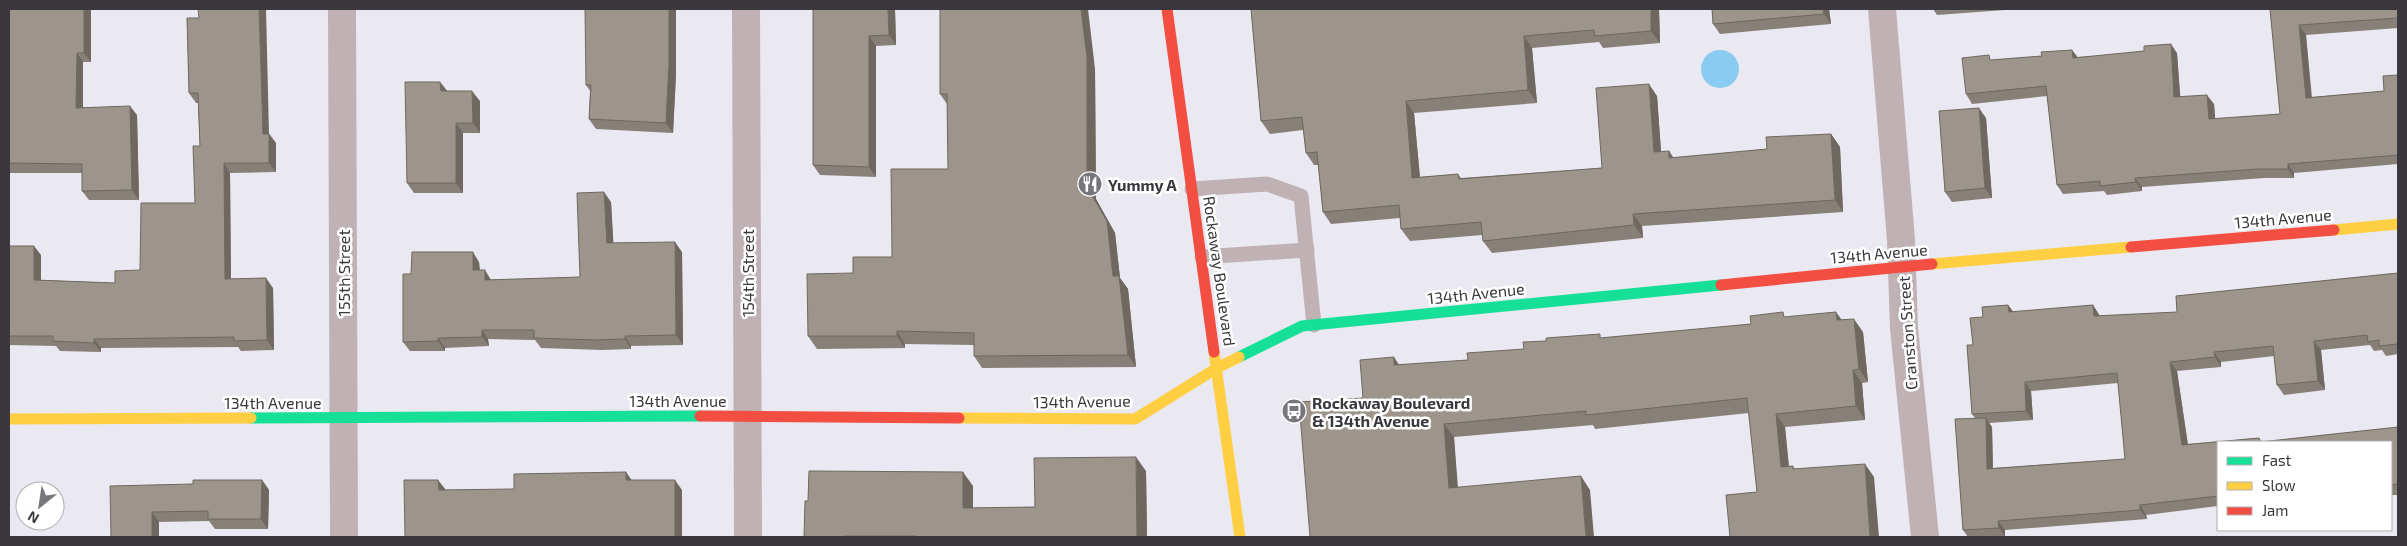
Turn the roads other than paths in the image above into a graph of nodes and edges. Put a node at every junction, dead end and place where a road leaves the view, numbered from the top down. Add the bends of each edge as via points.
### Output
1 (342, 9) edge
2 (746, 9) edge
3 (1167, 9) edge
4 (1882, 9) edge
5 (1192, 190) junction
6 (2398, 224) edge
7 (1307, 250) junction
8 (1202, 258) junction
9 (1903, 267) junction
10 (1314, 325) junction
11 (1217, 368) junction
12 (748, 416) junction
13 (344, 418) junction
14 (9, 419) edge
15 (344, 537) edge
16 (748, 537) edge
17 (1240, 537) edge
18 (1925, 537) edge

1 - 13 street, 155th Street
2 - 12 street, 154th Street
3 - 5 street, Rockaway Boulevard
4 - 9 street, Cranston Street
5 - 7 lane via 1267,184 1301,196
5 - 8 street, Rockaway Boulevard
6 - 9 street, 134th Avenue
7 - 8 lane
7 - 10 lane
8 - 11 street, Rockaway Boulevard
9 - 10 street, 134th Avenue
9 - 18 street, Cranston Street via 1904,328
10 - 11 street, 134th Avenue via 1302,326
11 - 12 street, 134th Avenue via 1135,419
11 - 17 street, Rockaway Boulevard
12 - 13 street, 134th Avenue
12 - 16 street, 154th Street
13 - 14 street, 134th Avenue
13 - 15 street, 155th Street

